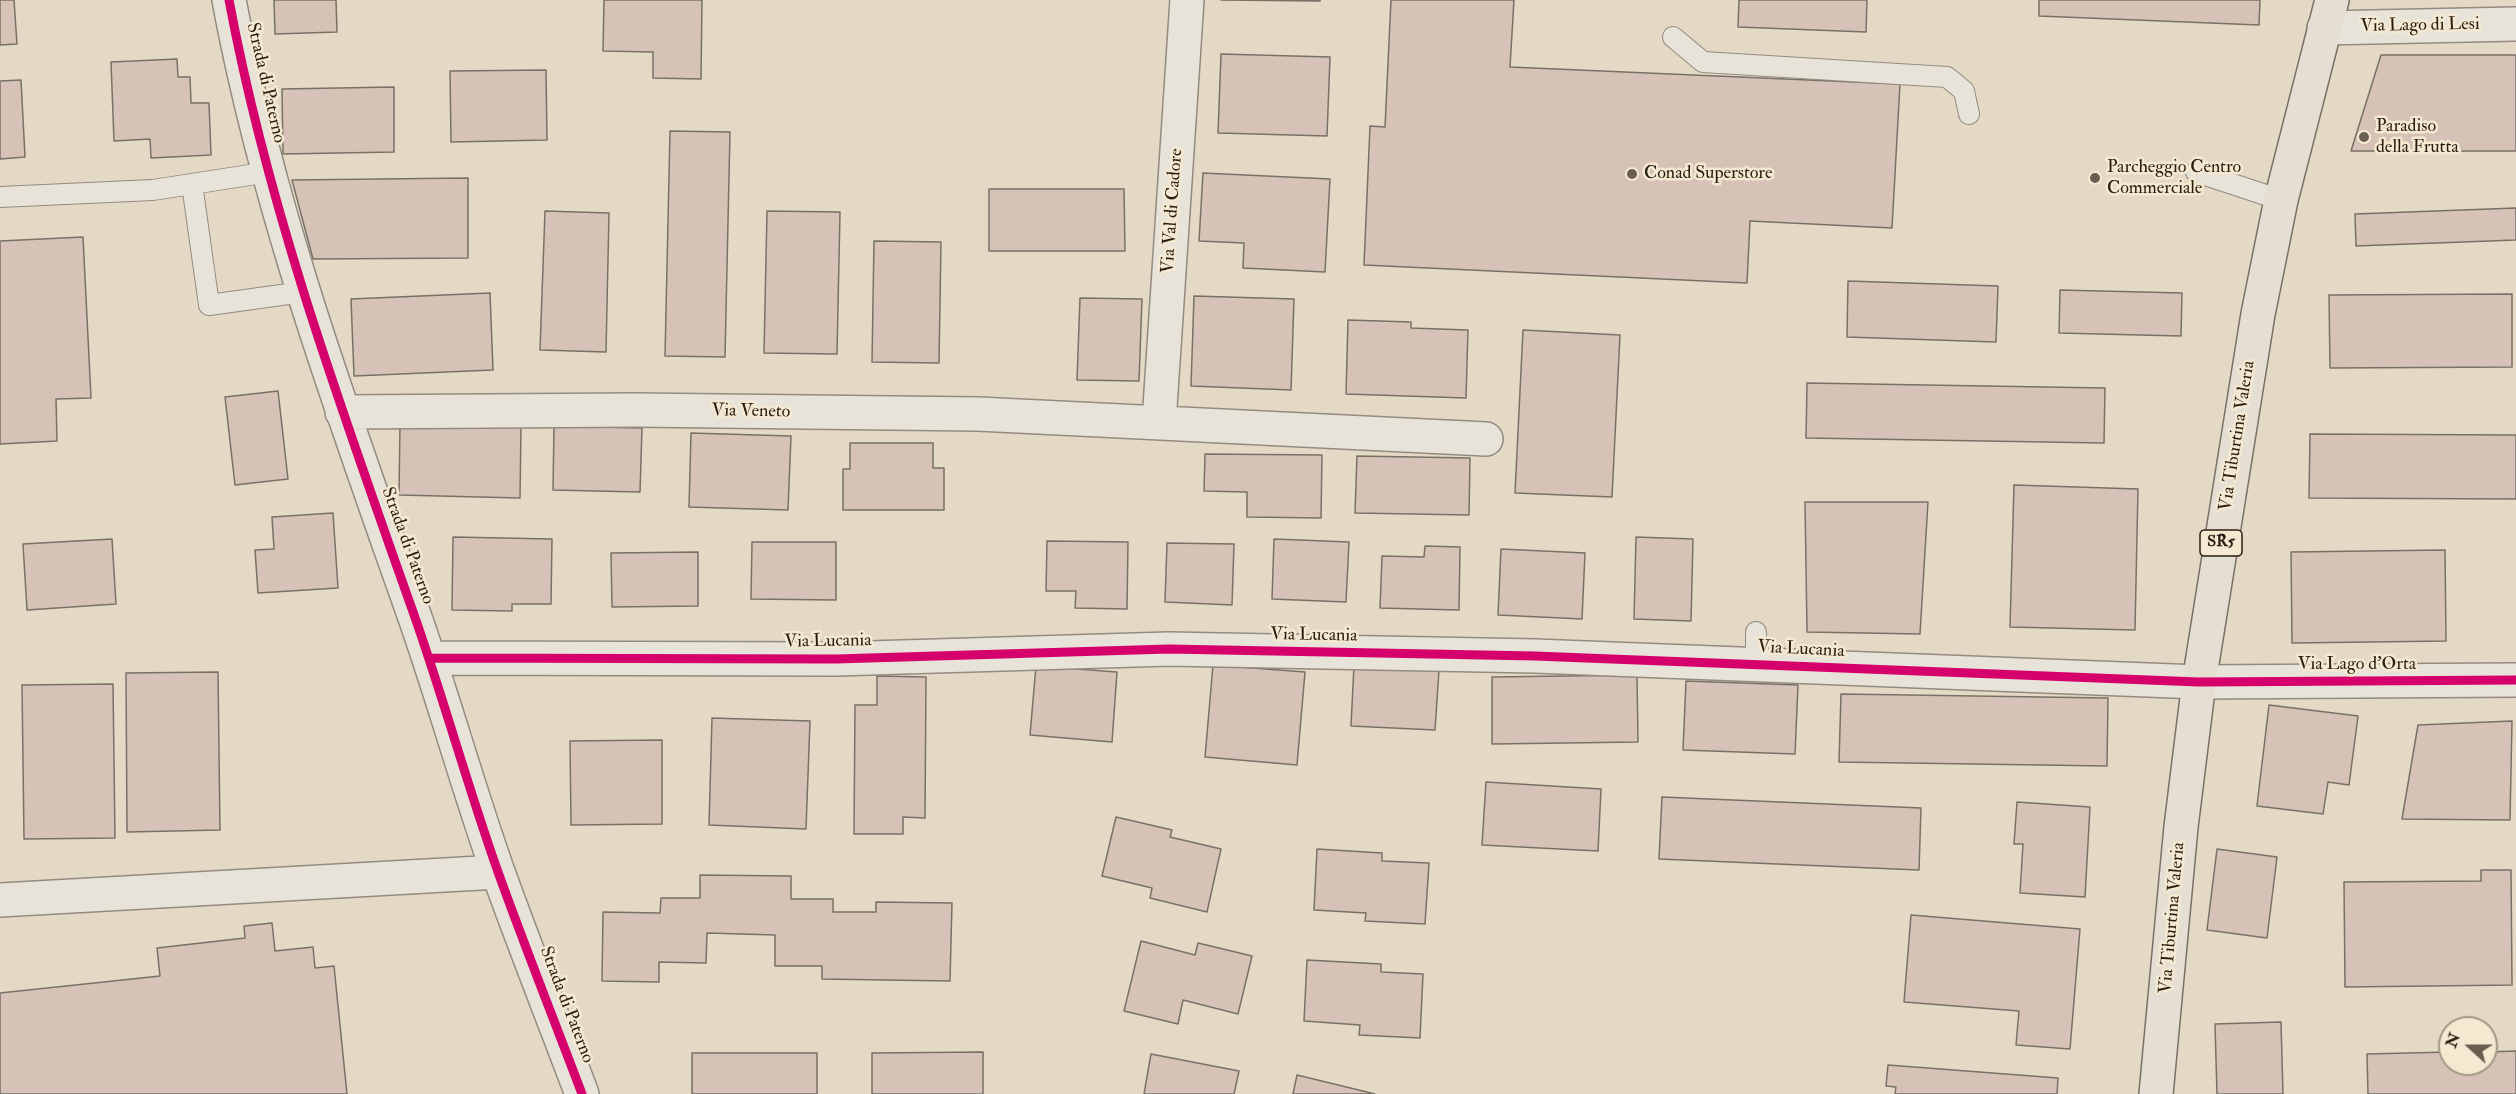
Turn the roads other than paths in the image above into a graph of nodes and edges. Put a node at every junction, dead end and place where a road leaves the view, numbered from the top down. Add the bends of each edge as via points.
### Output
1 (229, 0) edge
2 (1187, 0) edge
3 (2328, 14) edge
4 (2516, 24) edge
5 (1673, 36) dead end
6 (1969, 114) dead end
7 (269, 172) junction
8 (2196, 172) dead end
9 (192, 184) junction
10 (0, 197) edge
11 (2281, 200) junction
12 (303, 292) junction
13 (342, 412) junction
14 (1159, 422) junction
15 (1486, 439) dead end
16 (1756, 632) dead end
17 (429, 658) junction
18 (1756, 665) junction
19 (2516, 680) edge
20 (2199, 682) junction
21 (498, 872) junction
22 (0, 900) edge
23 (582, 1094) edge
24 (2156, 1094) edge

1 - 7 street, Strada di Paterno
2 - 14 street, Via Val di Cadore
3 - 4 street, Via Lago di Lesi
3 - 11 main road, Via Tiburtina Valeria / SR5
5 - 6 lane via 1703,62 1947,77 1964,91
7 - 9 lane
7 - 12 street, Strada di Paterno
8 - 11 lane
9 - 10 lane via 153,190
9 - 12 lane via 209,305
11 - 20 main road, Via Tiburtina Valeria / SR5 via 2258,314
12 - 13 street, Strada di Paterno
13 - 14 street, Via Veneto via 978,414
13 - 17 street, Strada di Paterno
14 - 15 street, Via Veneto
16 - 18 lane
17 - 18 street, Via Lucania via 836,659 1169,649
17 - 21 street, Strada di Paterno
18 - 20 street, Via Lucania
19 - 20 street, Via Lago d'Orta
20 - 24 main road, Via Tiburtina Valeria / SR5
21 - 22 street
21 - 23 street, Strada di Paterno

